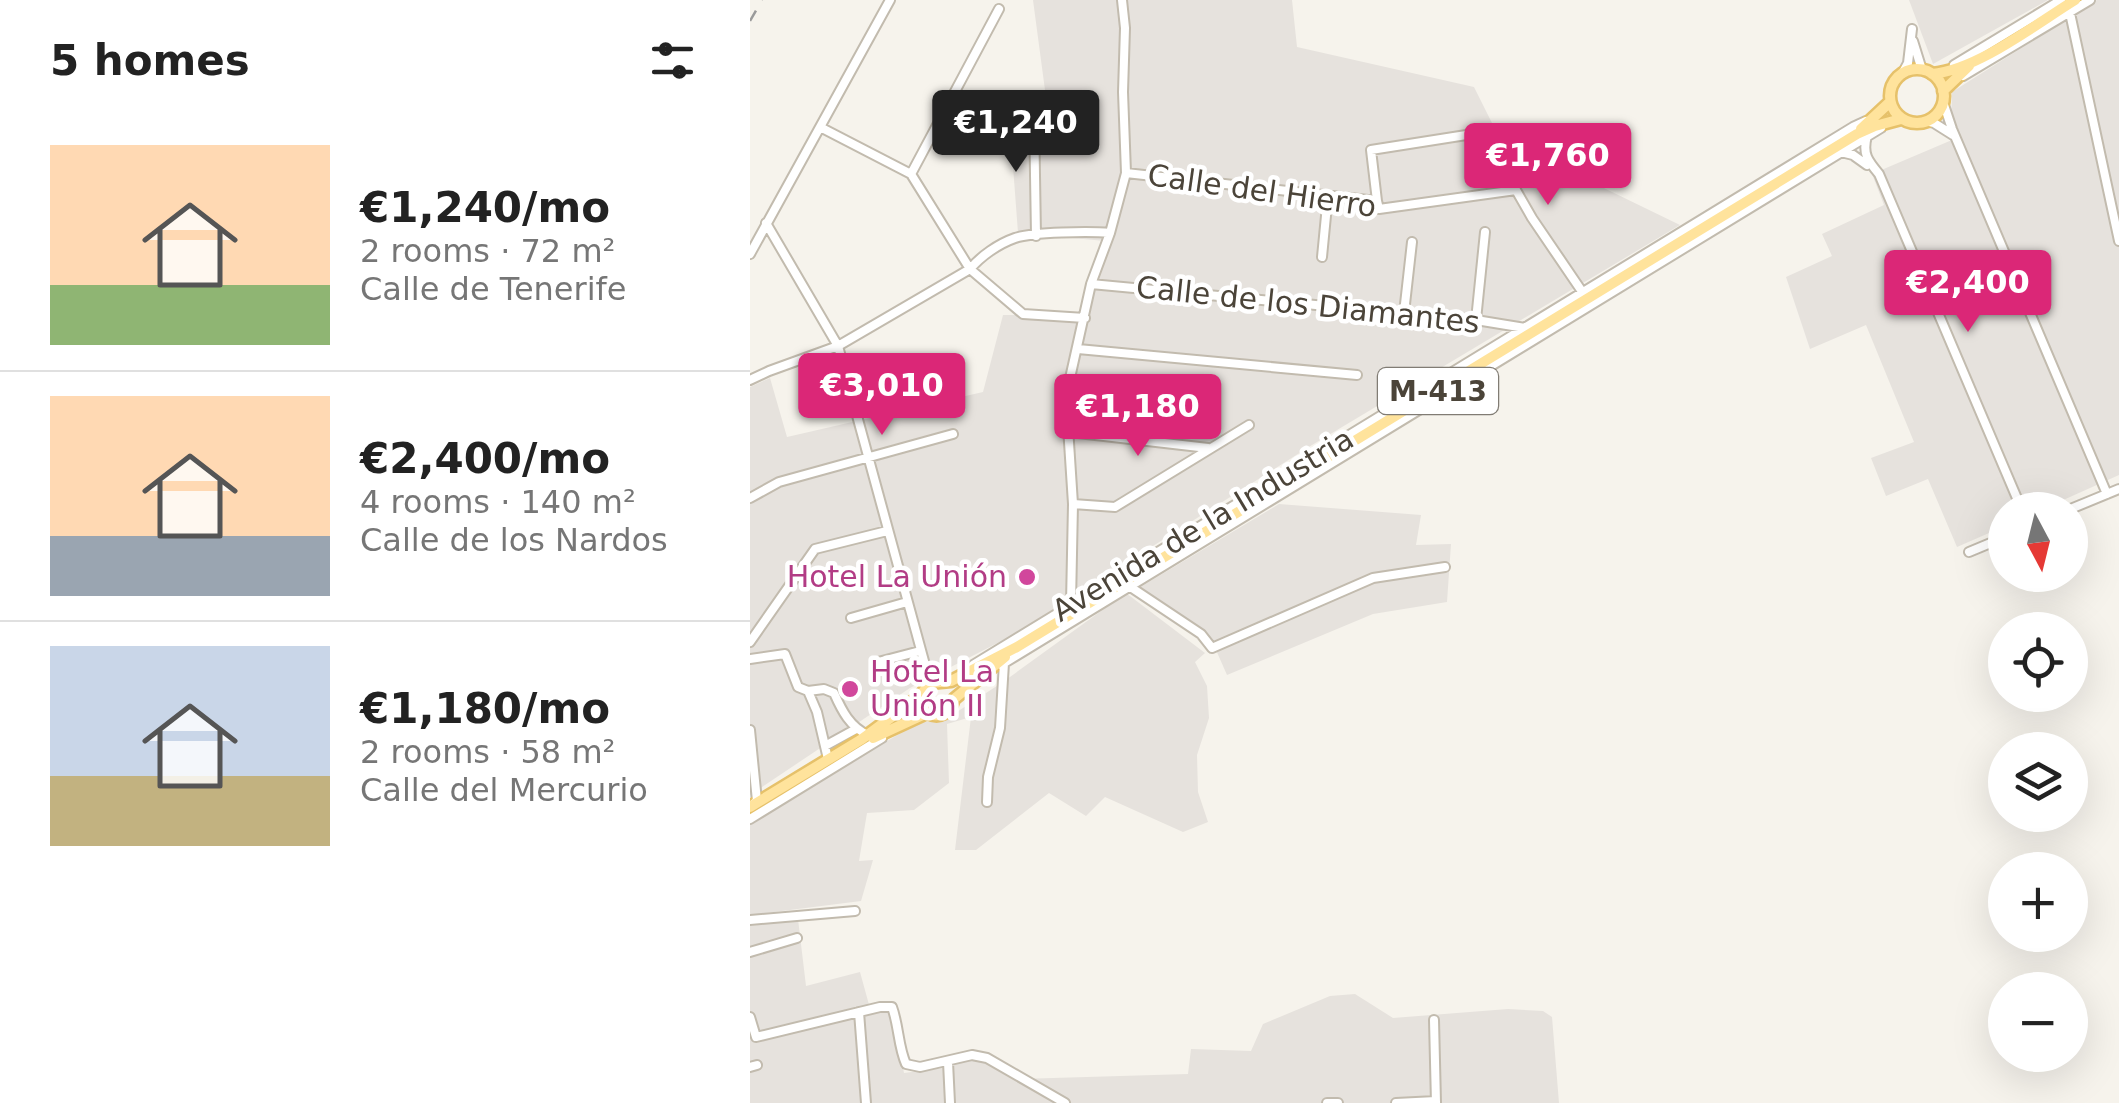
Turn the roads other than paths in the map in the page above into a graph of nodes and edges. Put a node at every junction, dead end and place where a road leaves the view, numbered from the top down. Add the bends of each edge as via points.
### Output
1 (890, 0) edge
2 (1122, 0) edge
3 (2061, 0) edge
4 (2075, 0) edge
5 (2090, 0) edge
6 (1000, 9) dead end
7 (2070, 13) junction
8 (1978, 59) junction
9 (1931, 72) junction
10 (1902, 74) junction
11 (1954, 80) junction
12 (1943, 96) junction
13 (1890, 102) junction
14 (1034, 114) dead end
15 (1870, 120) junction
16 (1896, 120) junction
17 (1926, 121) junction
18 (820, 128) junction
19 (1862, 135) junction
20 (1956, 138) junction
21 (1840, 152) junction
22 (911, 174) junction
23 (1126, 174) junction
24 (1879, 174) junction
25 (1516, 190) junction
26 (1328, 195) junction
27 (1377, 200) junction
28 (766, 223) junction
29 (1485, 232) dead end
30 (1110, 233) junction
31 (1036, 236) junction
32 (1412, 242) dead end
33 (2119, 242) edge
34 (750, 254) edge
35 (1322, 258) dead end
36 (970, 269) junction
37 (1091, 284) junction
38 (1583, 293) junction
39 (1404, 312) junction
40 (1085, 318) junction
41 (1476, 320) junction
42 (1525, 328) junction
43 (838, 346) junction
44 (1078, 349) junction
45 (1357, 375) dead end
46 (750, 380) edge
47 (1249, 424) dead end
48 (1069, 432) junction
49 (953, 434) dead end
50 (1211, 448) junction
51 (868, 458) junction
52 (2119, 488) edge
53 (2014, 492) edge
54 (2107, 494) junction
55 (750, 498) edge
56 (2088, 502) edge
57 (1073, 504) junction
58 (887, 530) junction
59 (1988, 544) edge
60 (1969, 552) dead end
61 (1445, 567) dead end
62 (1129, 586) junction
63 (906, 602) junction
64 (1071, 603) junction
65 (851, 618) dead end
66 (750, 642) edge
67 (1017, 647) junction
68 (920, 651) junction
69 (750, 659) edge
70 (878, 662) dead end
71 (1004, 663) junction
72 (988, 672) junction
73 (938, 682) junction
74 (808, 691) junction
75 (920, 696) junction
76 (954, 700) junction
77 (927, 713) junction
78 (750, 730) edge
79 (856, 730) junction
80 (868, 735) junction
81 (825, 746) junction
82 (828, 759) junction
83 (987, 802) dead end
84 (752, 809) edge
85 (855, 911) dead end
86 (750, 920) edge
87 (796, 938) dead end
88 (750, 952) edge
89 (859, 1012) junction
90 (750, 1017) edge
91 (1434, 1020) dead end
92 (948, 1062) junction
93 (1436, 1102) edge
94 (866, 1103) edge
95 (950, 1103) edge
96 (1065, 1103) edge
97 (1327, 1103) edge
98 (1338, 1103) edge
99 (1396, 1103) edge

1 - 18 street
2 - 23 street
3 - 9 street
4 - 8 main road
5 - 7 street
6 - 22 street
7 - 11 street
7 - 33 street
8 - 9 main road
8 - 11 main road
9 - 10 main road
9 - 10 street via 1914,50 1912,29
9 - 12 main road
10 - 13 main road, M-413
11 - 12 main road
12 - 17 main road via 1939,112
12 - 20 street
13 - 15 main road, Avenida de la Industria / M-413
13 - 16 main road
14 - 31 street
15 - 19 main road, Avenida de la Industria / M-413
15 - 38 street, Avenida de la Industria
16 - 17 main road, M-413
16 - 19 main road, Avenida de la Industria / M-413
17 - 20 street
18 - 22 street
18 - 28 street
19 - 21 street, Avenida de la Industria
19 - 24 street
19 - 67 main road, Avenida de la Industria / M-413
20 - 54 street
21 - 24 street
21 - 62 street, Avenida de la Industria
22 - 36 street
23 - 26 street, Calle del Hierro
23 - 30 street
24 - 53 street
25 - 27 street, Calle del Hierro via 1379,210
25 - 27 street via 1498,130 1371,150
25 - 38 street
26 - 27 street, Calle del Hierro
26 - 35 street
28 - 34 street
28 - 43 street
29 - 41 street
30 - 31 street
30 - 37 street
31 - 36 street via 1017,238
32 - 39 street
36 - 40 street via 1024,314
36 - 43 street
37 - 39 street, Calle de los Diamantes
37 - 40 street
38 - 42 street, Avenida de la Industria
39 - 41 street, Calle de los Diamantes
40 - 44 street
41 - 42 street, Calle de los Diamantes
42 - 64 street, Avenida de la Industria
43 - 46 street
43 - 51 street
44 - 45 street
44 - 48 street via 1066,396
47 - 50 street
48 - 50 street
48 - 57 street
49 - 51 street
50 - 57 street via 1115,508
51 - 55 street via 779,482
51 - 58 street
52 - 54 street
54 - 56 street
57 - 64 street
58 - 63 street
58 - 66 street via 815,549
59 - 60 street
61 - 62 street via 1373,578 1212,648
62 - 71 street, Avenida de la Industria
63 - 65 street
63 - 68 street
64 - 73 street, Avenida de la Industria
67 - 72 main road, Avenida de la Industria / M-413
67 - 73 main road, Avenida de la Industria / M-413
68 - 70 street
68 - 73 street
69 - 74 street via 785,654 798,687
71 - 72 street, Avenida de la Industria
71 - 83 street
72 - 76 main road, Avenida de la Industria / M-413
73 - 75 main road, M-413
73 - 76 main road
74 - 79 street via 834,693
74 - 81 street
75 - 77 main road
75 - 80 main road, M-413
76 - 77 main road, M-413 via 946,714
77 - 84 main road, M-413
78 - 84 street
79 - 80 street
79 - 81 street
80 - 82 main road, M-413
81 - 82 street
82 - 84 main road, M-413
85 - 86 street
87 - 88 street
89 - 90 street via 756,1038
89 - 92 street via 892,1008 906,1064
89 - 94 street
91 - 93 street
92 - 95 street
92 - 96 street via 987,1058
93 - 99 street
97 - 98 street

